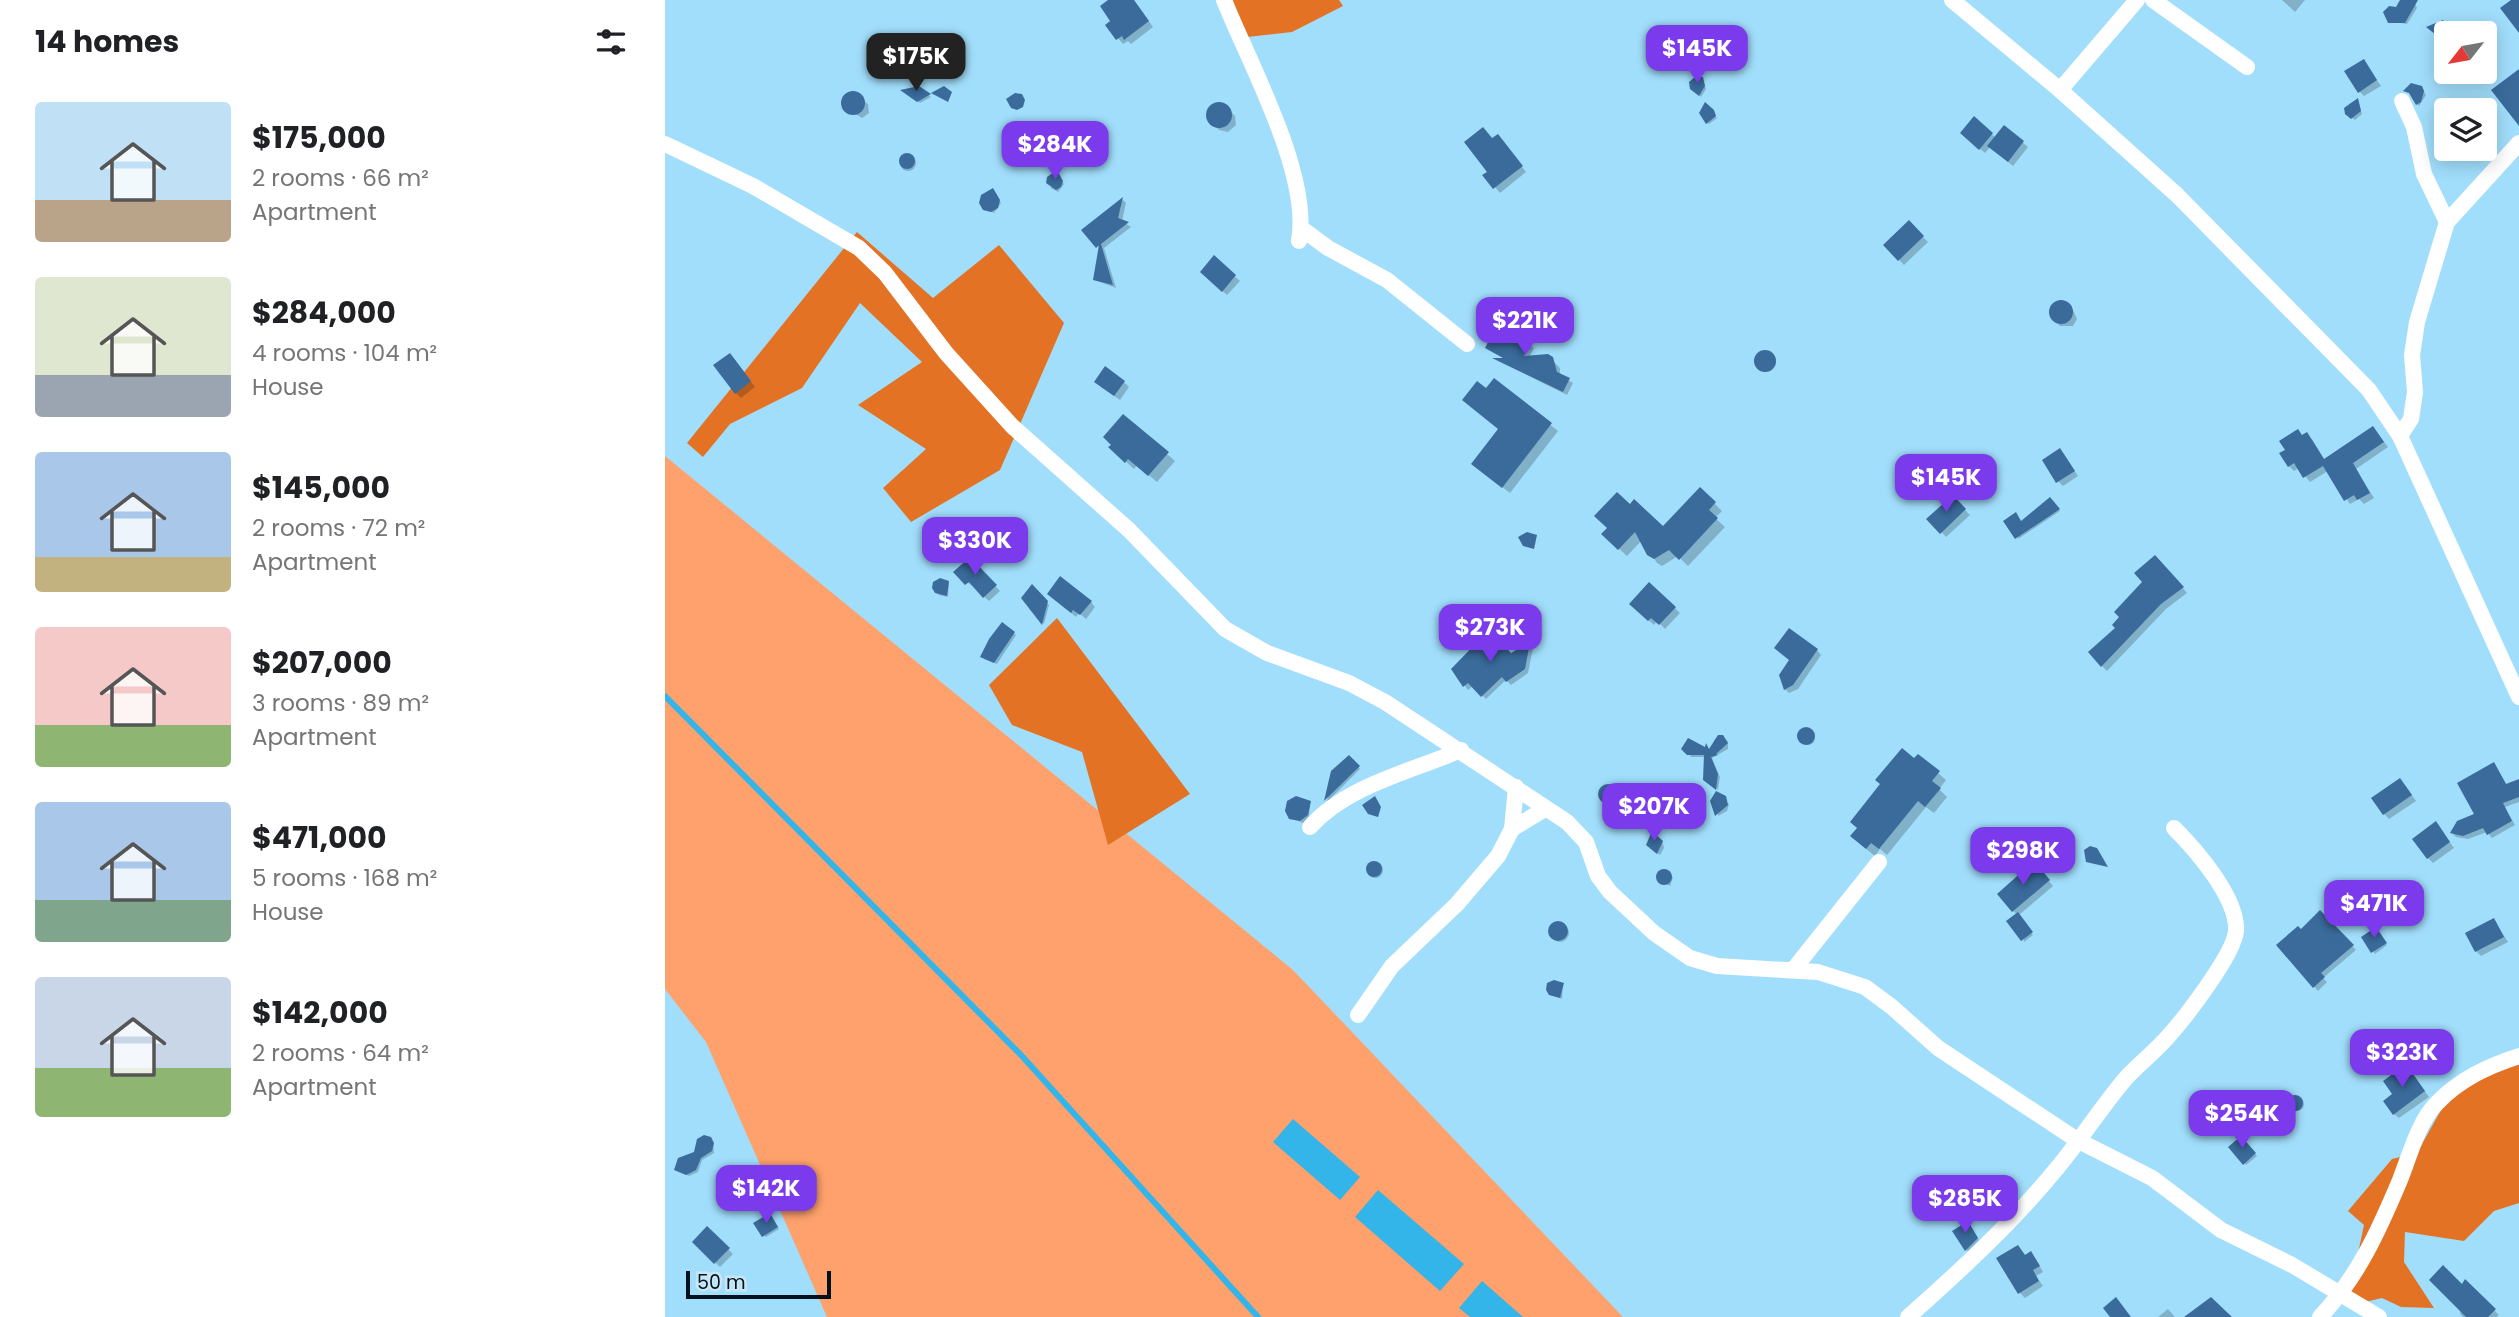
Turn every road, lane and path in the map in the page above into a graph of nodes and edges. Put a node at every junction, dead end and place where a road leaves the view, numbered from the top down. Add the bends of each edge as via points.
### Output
1 (1224, 0) edge
2 (1952, 0) edge
3 (2137, 0) edge
4 (2153, 0) edge
5 (2247, 67) dead end
6 (2060, 90) junction
7 (2402, 101) dead end
8 (2519, 143) edge
9 (665, 144) edge
10 (2447, 222) junction
11 (1467, 344) dead end
12 (2400, 436) junction
13 (2519, 697) edge
14 (1461, 750) junction
15 (1516, 787) junction
16 (1545, 809) junction
17 (1310, 827) dead end
18 (2174, 828) dead end
19 (1512, 829) junction
20 (1879, 862) dead end
21 (1793, 970) junction
22 (1358, 1015) dead end
23 (2519, 1056) edge
24 (2077, 1140) junction
25 (2342, 1294) junction
26 (1908, 1317) edge
27 (2320, 1317) edge
28 (2379, 1317) edge

1 - 11 street via 1259,79 1288,162 1297,190 1300,234 1387,280
2 - 6 street
3 - 6 street
4 - 5 street
6 - 12 street via 2177,195 2342,359
7 - 10 street via 2414,127 2424,174
8 - 10 street
9 - 14 street via 753,186 859,248 885,273 946,353 1011,426 1129,530 1225,629 1267,653 1349,682
10 - 12 street via 2417,322 2411,419
12 - 13 street
14 - 15 street
14 - 17 street via 1350,795
15 - 16 street
15 - 19 street
16 - 19 street
16 - 21 street via 1580,834 1604,886 1671,946 1717,966
18 - 24 street via 2202,858 2224,893 2235,917 2234,942 2173,1030
19 - 22 street via 1490,867 1433,929 1392,965
20 - 21 street
21 - 24 street via 1818,972 1865,988 1938,1048
23 - 25 street via 2484,1068 2435,1105 2366,1256
24 - 25 street via 2152,1178 2221,1230
24 - 26 street via 2057,1169 1994,1237
25 - 27 street
25 - 28 street

